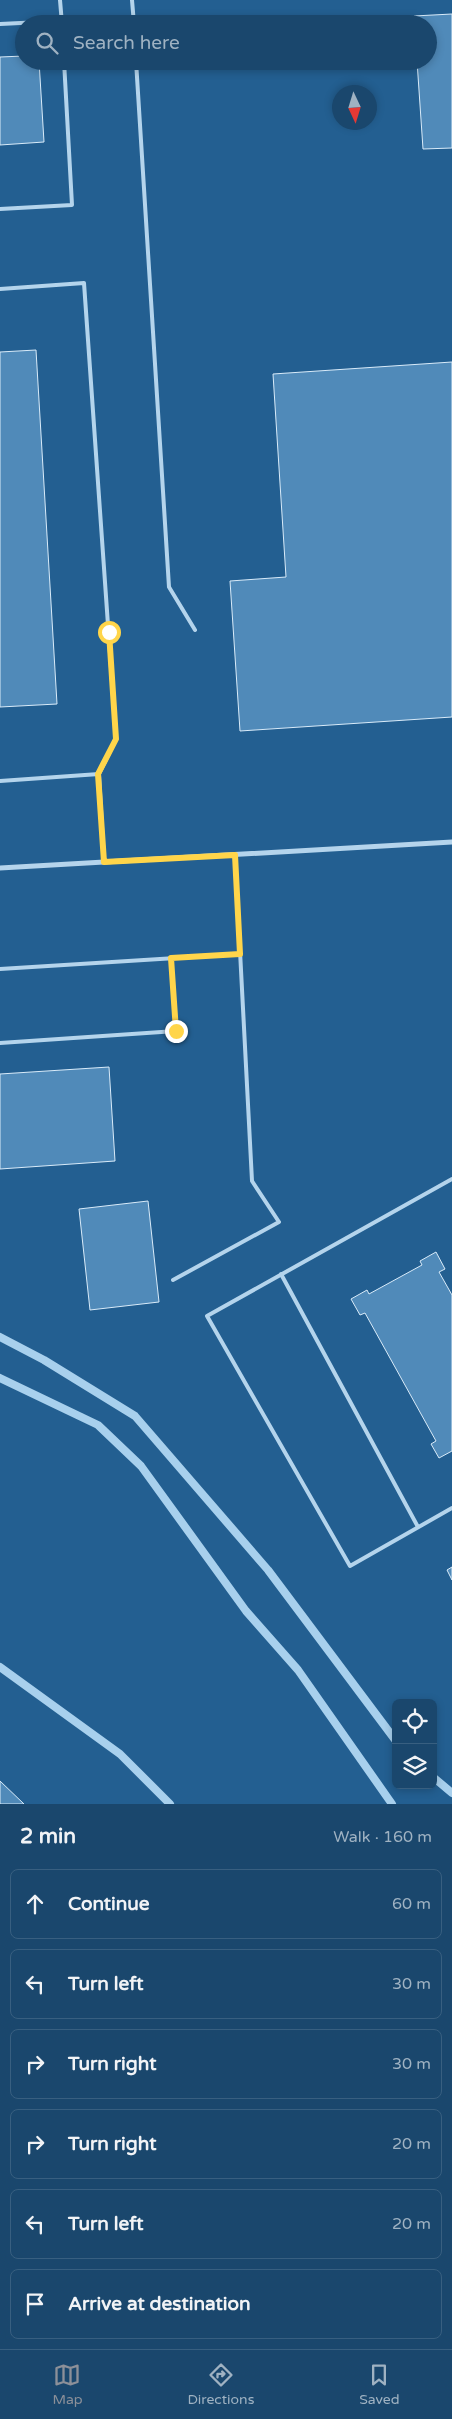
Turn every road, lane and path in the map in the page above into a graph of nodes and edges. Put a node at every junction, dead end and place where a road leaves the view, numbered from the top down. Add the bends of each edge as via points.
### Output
1 (60, 0) edge
2 (132, 0) edge
3 (61, 15) edge
4 (133, 15) edge
5 (0, 24) edge
6 (15, 24) edge
7 (64, 70) edge
8 (137, 70) edge
9 (0, 209) edge
10 (0, 289) edge
11 (195, 630) dead end
12 (98, 774) junction
13 (0, 781) edge
14 (452, 842) edge
15 (235, 855) junction
16 (104, 862) junction
17 (0, 868) edge
18 (240, 954) junction
19 (171, 958) junction
20 (0, 970) edge
21 (0, 1043) edge
22 (452, 1179) edge
23 (281, 1274) junction
24 (173, 1280) dead end
25 (452, 1508) edge
26 (418, 1527) junction

1 - 3 lane
2 - 4 lane
5 - 6 lane
7 - 9 lane via 72,205
8 - 11 lane via 169,587
10 - 12 lane via 84,283 116,739
12 - 13 lane
12 - 16 lane
14 - 15 street
15 - 16 street
15 - 18 lane
16 - 17 street
18 - 19 lane
18 - 24 lane via 252,1180 279,1222
19 - 20 lane
19 - 21 lane via 176,1031
22 - 23 lane
23 - 26 lane
23 - 26 lane via 208,1316 350,1566
25 - 26 lane

